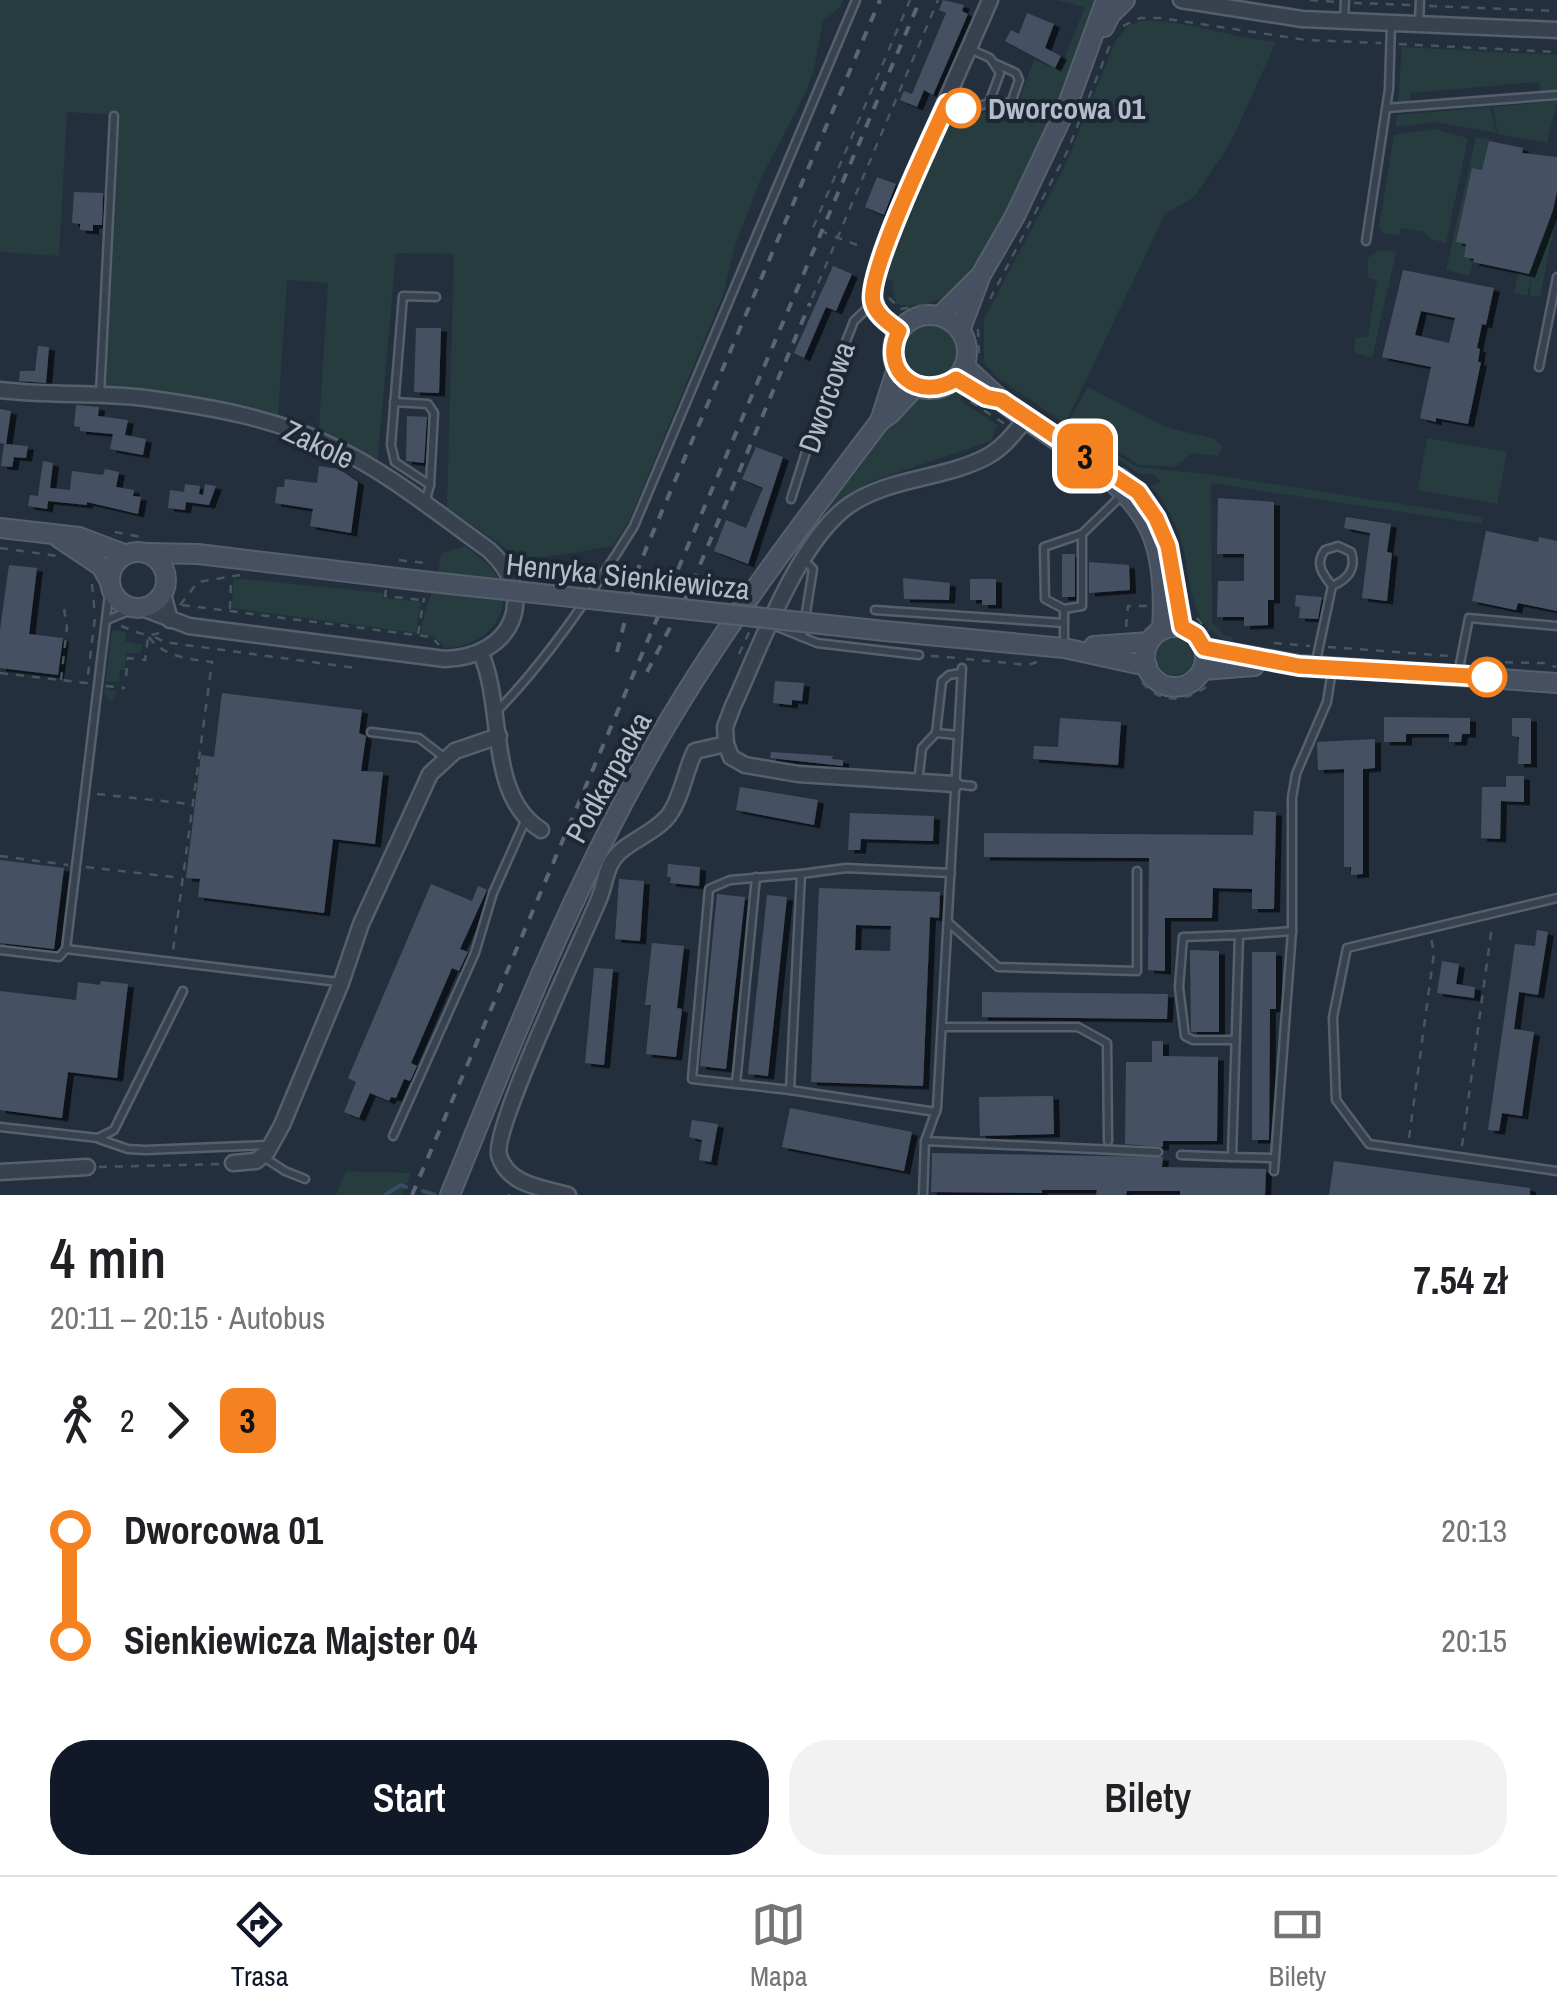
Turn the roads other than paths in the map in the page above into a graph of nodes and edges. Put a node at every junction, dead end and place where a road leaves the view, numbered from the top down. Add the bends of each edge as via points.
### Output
1 (856, 0) edge
2 (990, 0) edge
3 (1106, 0) edge
4 (1126, 0) edge
5 (1182, 0) edge
6 (1344, 2) edge
7 (1214, 3) edge
8 (1419, 4) edge
9 (1344, 21) junction
10 (1391, 23) junction
11 (1419, 24) junction
12 (1557, 30) edge
13 (1092, 44) junction
14 (970, 49) junction
15 (994, 63) junction
16 (1557, 96) edge
17 (989, 103) junction
18 (947, 104) junction
19 (1387, 108) junction
20 (114, 116) dead end
21 (1366, 242) dead end
22 (982, 275) junction
23 (1557, 277) edge
24 (436, 297) dead end
25 (873, 303) junction
26 (938, 310) junction
27 (899, 331) junction
28 (960, 331) junction
29 (1540, 367) dead end
30 (897, 368) junction
31 (966, 370) junction
32 (916, 386) junction
33 (0, 390) edge
34 (100, 395) junction
35 (394, 402) junction
36 (880, 421) junction
37 (1022, 424) junction
38 (430, 484) junction
39 (1127, 491) junction
40 (792, 499) dead end
41 (425, 504) junction
42 (0, 528) edge
43 (1082, 534) junction
44 (54, 535) junction
45 (148, 553) junction
46 (124, 554) junction
47 (186, 554) junction
48 (802, 558) junction
49 (104, 581) junction
50 (164, 585) junction
51 (1332, 586) junction
52 (139, 608) junction
53 (1064, 609) junction
54 (875, 610) dead end
55 (104, 619) junction
56 (171, 620) junction
57 (1187, 620) junction
58 (1064, 623) junction
59 (771, 624) junction
60 (1557, 626) edge
61 (1155, 636) junction
62 (802, 637) junction
63 (1211, 645) junction
64 (1064, 648) junction
65 (481, 654) junction
66 (919, 654) road end
67 (1146, 666) junction
68 (1315, 667) junction
69 (1459, 668) junction
70 (1203, 670) junction
71 (1557, 683) edge
72 (496, 712) junction
73 (371, 732) dead end
74 (936, 733) junction
75 (957, 735) junction
76 (499, 736) junction
77 (726, 744) junction
78 (444, 758) junction
79 (918, 783) junction
80 (954, 784) junction
81 (972, 786) dead end
82 (526, 819) junction
83 (541, 830) dead end
84 (1137, 871) dead end
85 (801, 874) junction
86 (950, 874) junction
87 (756, 878) junction
88 (1557, 898) edge
89 (948, 922) junction
90 (1292, 930) junction
91 (1239, 934) junction
92 (66, 949) junction
93 (0, 950) edge
94 (342, 982) junction
95 (184, 992) dead end
96 (942, 1026) junction
97 (1236, 1040) junction
98 (736, 1084) junction
99 (790, 1090) junction
100 (936, 1112) junction
101 (0, 1127) edge
102 (393, 1136) dead end
103 (98, 1138) junction
104 (925, 1141) junction
105 (1108, 1141) dead end
106 (267, 1150) junction
107 (1158, 1152) dead end
108 (1181, 1154) dead end
109 (1232, 1157) junction
110 (1274, 1158) junction
111 (233, 1163) road end
112 (87, 1167) road end
113 (1557, 1170) edge
114 (1274, 1171) dead end
115 (0, 1172) edge
116 (304, 1179) dead end
117 (450, 1195) edge
118 (568, 1195) edge
119 (923, 1195) edge

1 - 72 lane via 634,526
2 - 14 street, Dworcowa
3 - 13 main road
4 - 13 main road
5 - 7 street
6 - 9 lane
7 - 9 street
8 - 11 lane
9 - 10 street
10 - 11 street
10 - 19 lane
11 - 12 street
13 - 22 main road
14 - 15 lane
14 - 18 street, Dworcowa
15 - 17 lane via 1000,73
15 - 17 lane via 1018,80 1011,103
16 - 19 lane
17 - 18 lane via 965,110
18 - 25 street, Dworcowa via 892,228
19 - 21 lane
20 - 34 lane
22 - 26 main road
22 - 28 main road
23 - 29 lane
24 - 35 lane via 403,296
25 - 27 street, Dworcowa
25 - 40 lane, Dworcowa via 854,321
26 - 27 main road
26 - 28 main road
27 - 30 main road via 893,349
28 - 31 main road
30 - 32 main road
30 - 36 main road, Podkarpacka
31 - 32 main road via 930,389
31 - 37 main road via 986,397 1001,400
32 - 36 main road, Podkarpacka
33 - 34 street, Zakole
34 - 41 street, Zakole via 274,422 339,449
35 - 38 lane via 395,462
35 - 38 lane via 428,404 434,413
36 - 117 main road, Podkarpacka via 758,587 648,755 545,962
37 - 39 main road via 1068,447
37 - 48 street via 976,462 852,503
38 - 41 lane
39 - 43 lane
39 - 57 main road via 1156,518
39 - 61 main road via 1157,552
41 - 65 street, Zakole via 488,550 514,584 510,624
42 - 44 main road
43 - 53 lane via 1082,606
43 - 53 lane via 1044,547 1045,599
44 - 46 main road
44 - 49 main road via 101,566
45 - 46 main road
45 - 47 main road, Henryka Sienkiewicza
45 - 50 main road via 162,564
46 - 49 main road
47 - 50 main road
47 - 64 main road, Henryka Sienkiewicza, bridge
48 - 59 street
48 - 62 lane via 812,569
49 - 52 main road via 120,602
49 - 55 lane
50 - 52 main road via 154,603
50 - 56 street
51 - 51 lane via 1320,560 1338,546 1351,552 1352,566
51 - 68 lane
52 - 55 lane
52 - 56 street
53 - 58 lane
54 - 58 lane
55 - 92 lane
56 - 65 street via 432,658
57 - 61 main road
57 - 63 main road
58 - 64 lane
59 - 62 lane
59 - 77 street via 725,727
60 - 69 lane via 1470,618
61 - 64 main road, Henryka Sienkiewicza
61 - 67 main road
62 - 66 lane
63 - 68 main road
63 - 70 main road
64 - 67 main road, Henryka Sienkiewicza
65 - 72 street
67 - 70 main road via 1159,682 1178,687
68 - 69 main road
68 - 70 main road
68 - 90 lane via 1327,702 1296,774
69 - 71 main road
72 - 76 street
73 - 78 lane via 420,738
74 - 75 lane
74 - 75 lane via 942,681 961,671
74 - 79 lane via 922,748
75 - 80 lane
76 - 78 street
76 - 82 street via 508,789
77 - 79 street via 745,766
77 - 118 street via 695,751 670,814 612,859 500,1136 499,1155 509,1174
78 - 94 street via 430,774 361,924
79 - 80 street
80 - 81 lane
80 - 86 lane
82 - 83 street
82 - 102 lane
84 - 89 lane via 1137,971 998,967
85 - 86 lane via 846,868
85 - 87 lane
85 - 99 lane
86 - 89 lane
87 - 98 lane
87 - 98 lane via 709,889 692,1079
88 - 113 lane via 1348,948 1333,1017 1336,1100 1369,1144
89 - 96 lane
90 - 91 lane
90 - 110 lane
91 - 97 lane
91 - 97 lane via 1183,938 1179,987 1185,1036
92 - 93 lane via 59,957
92 - 94 lane
94 - 106 street
95 - 103 lane via 120,1122
96 - 100 lane
96 - 105 lane via 1078,1027 1107,1042
97 - 109 lane
98 - 99 lane
99 - 100 lane
100 - 104 lane
101 - 103 lane
103 - 106 lane via 128,1149
104 - 107 lane
104 - 119 lane
106 - 111 street via 249,1163
106 - 116 lane via 285,1172
108 - 109 lane
109 - 110 lane
110 - 114 lane
112 - 115 street

